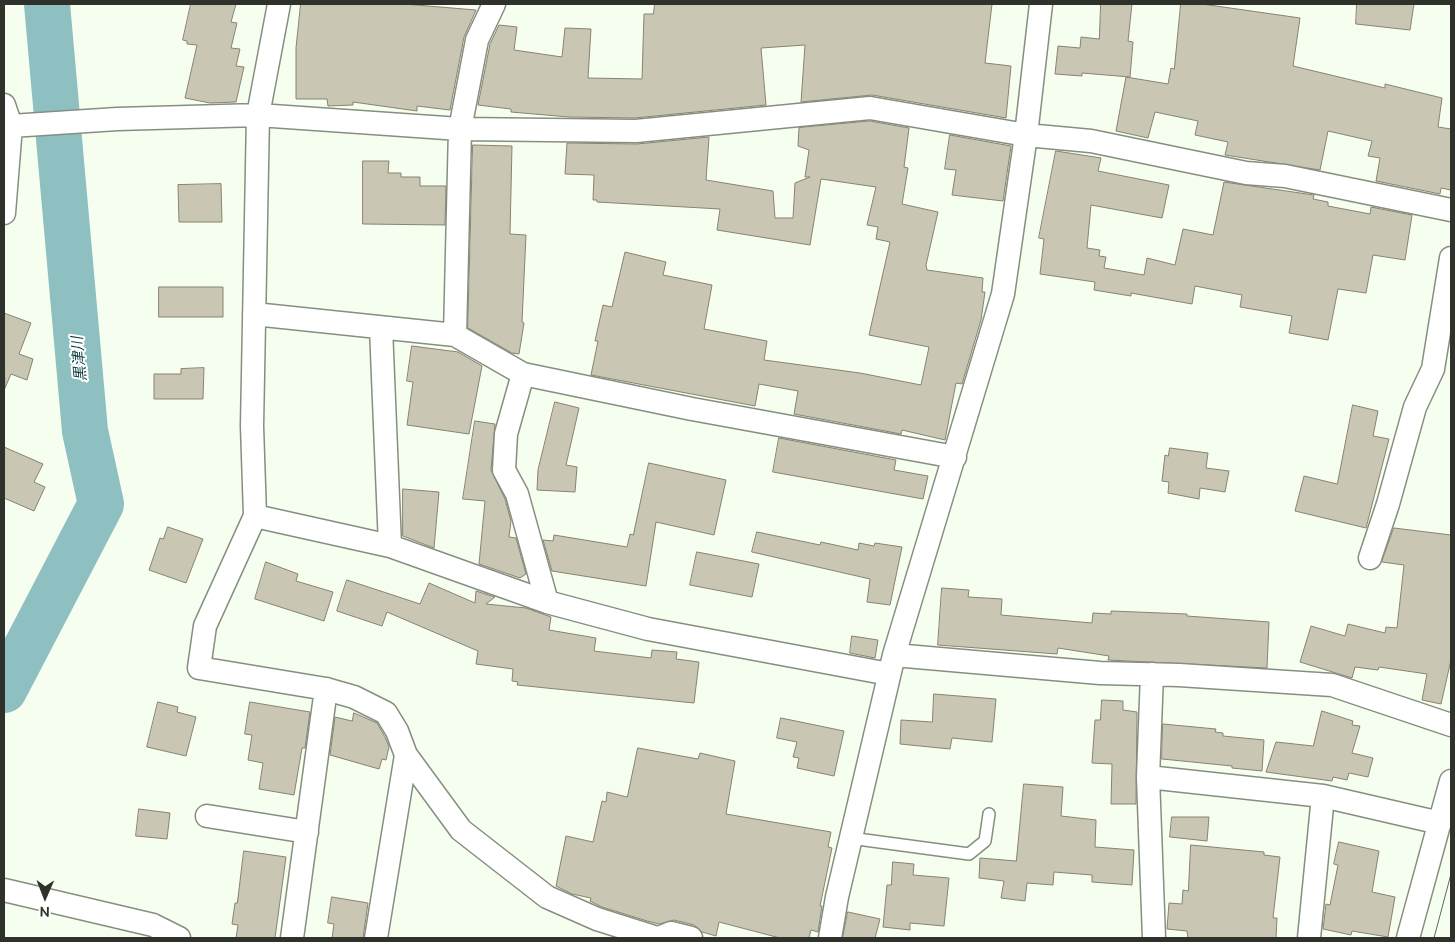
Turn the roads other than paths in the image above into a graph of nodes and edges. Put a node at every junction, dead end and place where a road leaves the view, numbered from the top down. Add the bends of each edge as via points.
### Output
1 (279, 4) edge
2 (494, 4) edge
3 (1040, 4) edge
4 (258, 115) junction
5 (13, 119) edge
6 (460, 130) junction
7 (1026, 135) junction
8 (1451, 210) edge
9 (4, 213) edge
10 (1451, 258) edge
11 (254, 314) junction
12 (381, 328) junction
13 (455, 335) junction
14 (523, 374) junction
15 (955, 457) junction
16 (255, 516) junction
17 (390, 546) junction
18 (1370, 558) dead end
19 (546, 602) junction
20 (892, 664) junction
21 (1152, 674) junction
22 (326, 689) junction
23 (1451, 725) edge
24 (406, 754) junction
25 (1148, 777) junction
26 (1451, 782) edge
27 (1322, 796) junction
28 (989, 814) dead end
29 (207, 816) dead end
30 (1440, 823) junction
31 (307, 832) junction
32 (850, 838) junction
33 (4, 890) edge
34 (179, 938) edge
35 (292, 938) edge
36 (376, 938) edge
37 (658, 938) edge
38 (691, 938) edge
39 (830, 938) edge
40 (1154, 938) edge
41 (1309, 938) edge
42 (1408, 938) edge

1 - 4 street
2 - 6 street via 477,40
3 - 7 street
4 - 5 street
4 - 6 street
4 - 11 street
5 - 9 street
6 - 7 street via 636,131 870,108
6 - 13 street
7 - 8 street via 1092,141
7 - 15 street via 1003,294
10 - 18 street via 1433,369 1415,407
11 - 12 street
11 - 16 street via 252,426
12 - 13 street
12 - 17 street
13 - 14 street
14 - 15 street
14 - 19 street via 506,434 504,470 517,494
15 - 20 street
16 - 17 street
16 - 22 street via 205,626 199,668
17 - 19 street
19 - 20 street via 648,629
20 - 21 street
20 - 32 street
21 - 23 street via 1332,685
21 - 25 street
22 - 24 street via 354,697 386,713
22 - 31 street
24 - 36 street
24 - 37 street via 461,830 547,897 597,919
25 - 27 street
25 - 40 street
26 - 30 street
27 - 30 street
27 - 41 street
28 - 32 lane via 984,841 968,854
29 - 31 street
30 - 42 street
31 - 35 street
32 - 39 street
33 - 34 street via 153,925
37 - 38 street via 671,933

